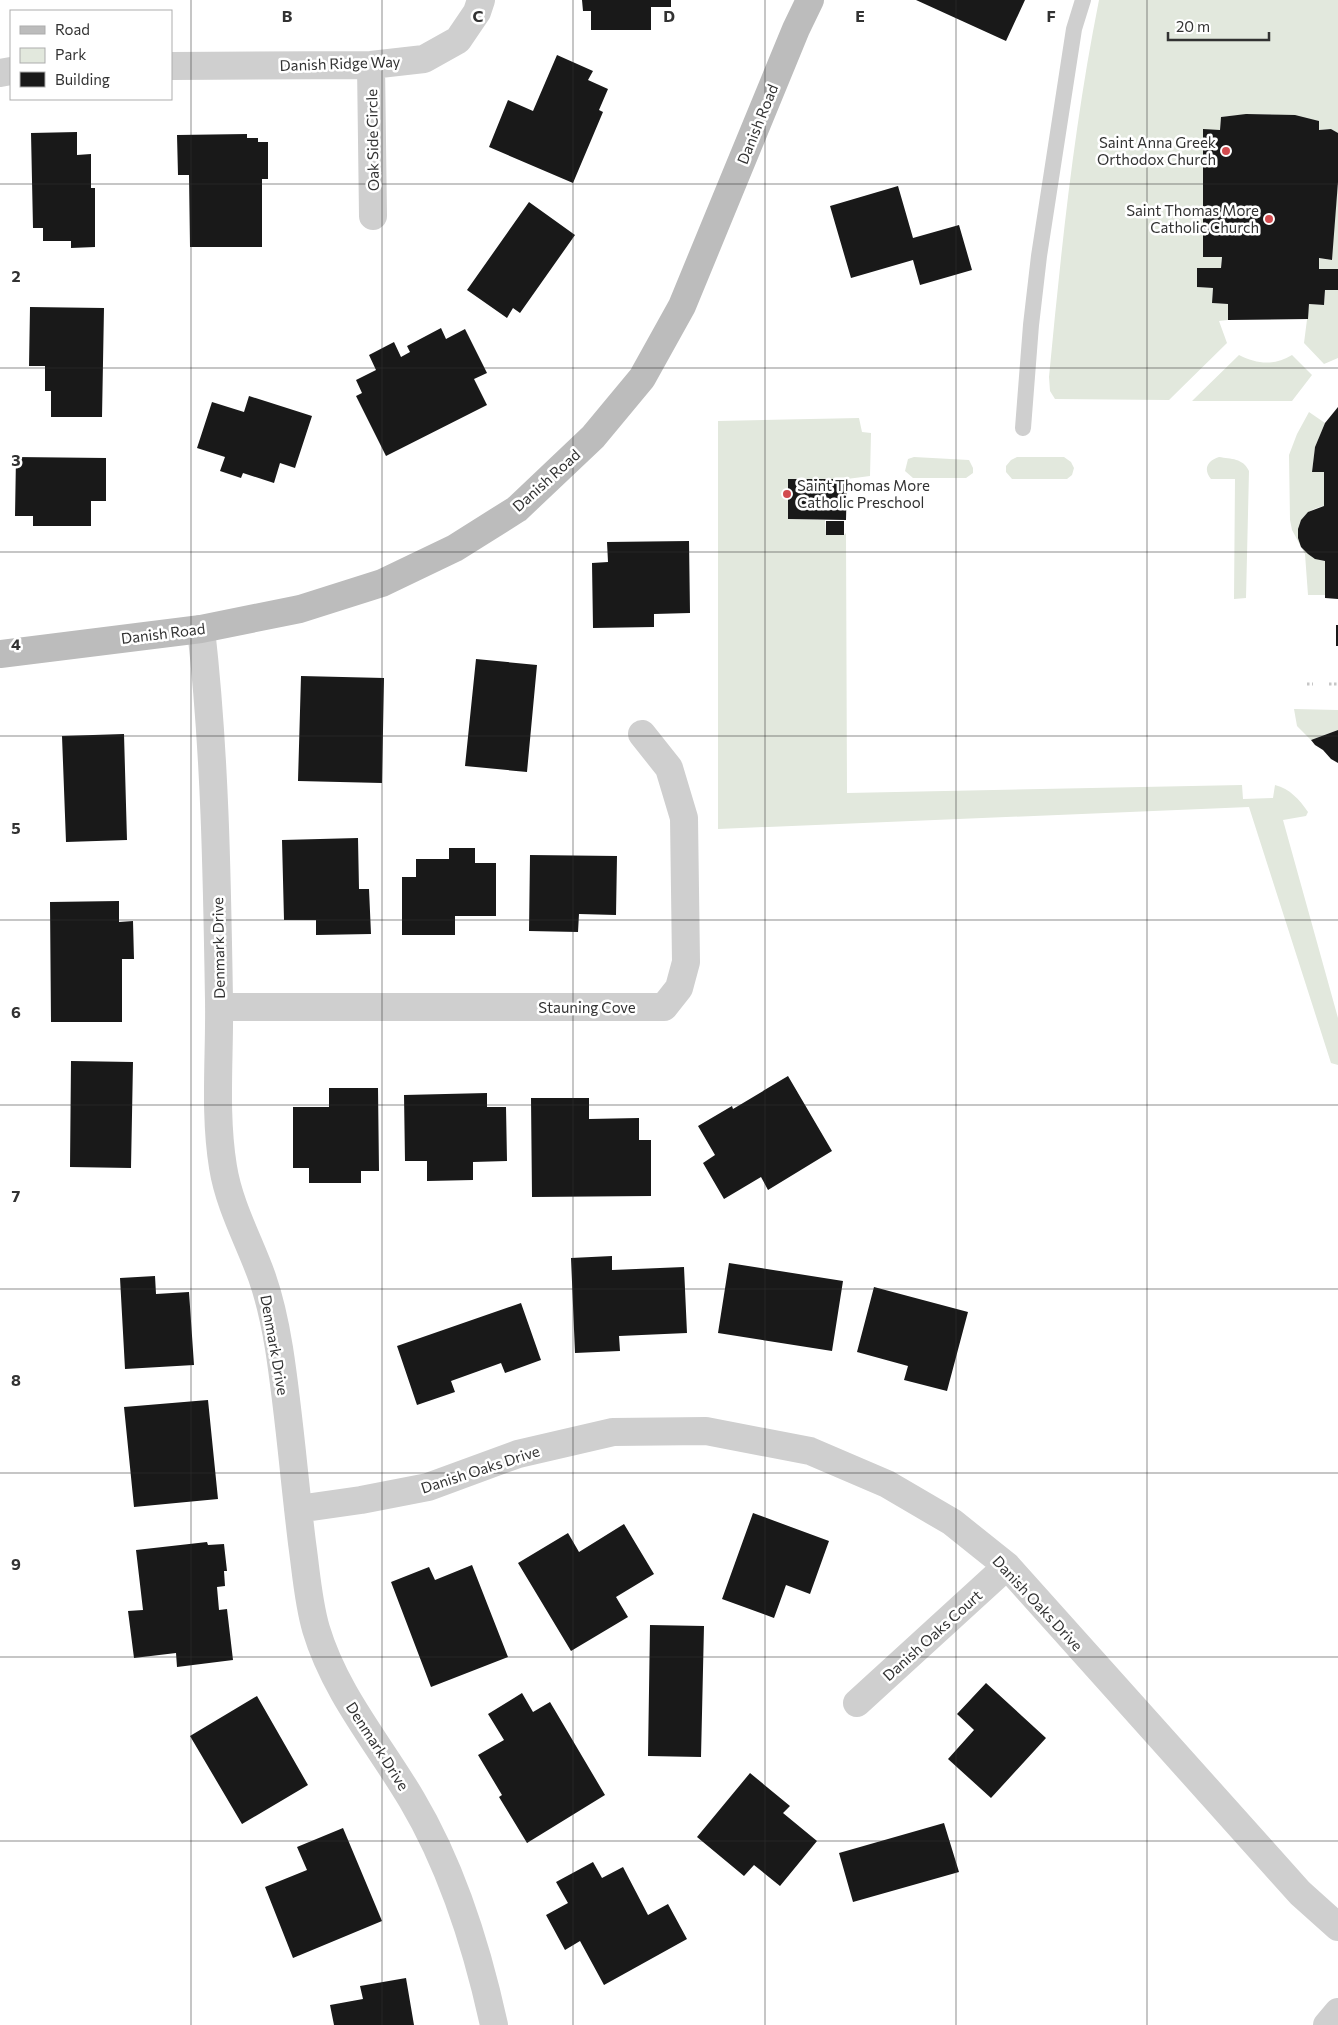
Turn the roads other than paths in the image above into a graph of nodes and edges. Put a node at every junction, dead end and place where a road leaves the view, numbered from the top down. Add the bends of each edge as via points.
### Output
1 (481, 0) edge
2 (810, 0) edge
3 (1083, 0) edge
4 (372, 64) junction
5 (172, 66) edge
6 (373, 216) dead end
7 (1023, 428) dead end
8 (202, 629) junction
9 (0, 654) edge
10 (642, 734) dead end
11 (219, 1007) junction
12 (298, 1508) junction
13 (1007, 1566) junction
14 (857, 1703) dead end
15 (1338, 1927) edge
16 (1338, 2012) edge
17 (494, 2025) edge
18 (1327, 2025) edge

1 - 4 street, Danish Ridge Way via 477,12 458,40 424,58
2 - 8 street, Danish Road via 682,306 642,378 593,437 517,509 431,560 382,583 300,609
3 - 7 lane via 1074,29 1039,256
4 - 5 street, Danish Ridge Way
4 - 6 street, Oak Side Circle
8 - 9 street, Danish Road
8 - 11 street, Denmark Drive via 215,800
10 - 11 street, Stauning Cove via 669,768 684,818 686,962 679,988 664,1008
11 - 12 street, Denmark Drive via 217,1109 223,1170 272,1308
12 - 13 street, Danish Oaks Drive via 428,1488 518,1454 613,1432 706,1431 810,1452 887,1484 952,1522
12 - 17 street, Denmark Drive via 316,1630 339,1684 414,1802 438,1850 466,1920
13 - 14 street, Danish Oaks Court
13 - 15 street, Danish Oaks Drive via 1300,1893
16 - 18 street

